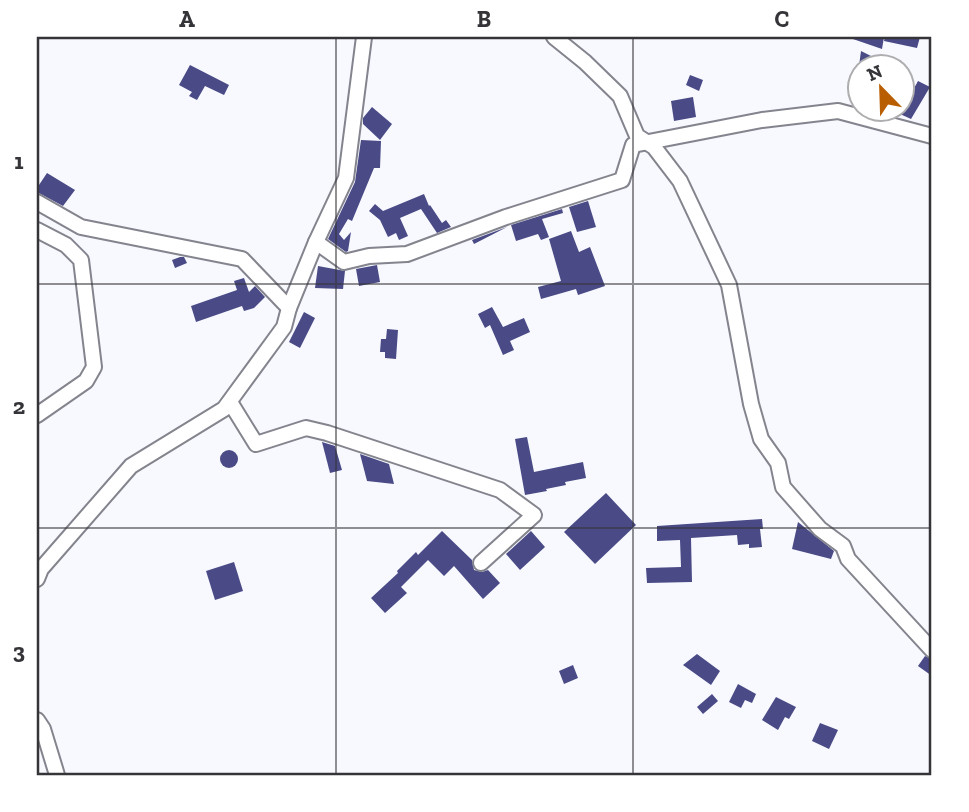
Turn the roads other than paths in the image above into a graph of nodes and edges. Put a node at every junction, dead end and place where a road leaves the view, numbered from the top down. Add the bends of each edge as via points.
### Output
1 (365, 37) edge
2 (554, 37) edge
3 (932, 136) edge
4 (646, 142) junction
5 (37, 202) edge
6 (37, 230) edge
7 (316, 242) junction
8 (289, 308) junction
9 (230, 402) junction
10 (37, 415) edge
11 (481, 563) dead end
12 (37, 579) edge
13 (932, 650) edge
14 (37, 720) edge
15 (57, 775) edge

1 - 7 street via 346,178
2 - 4 street via 620,96 637,136
3 - 4 street via 838,111
4 - 7 street via 633,145 622,180 407,254 344,262
4 - 13 street via 680,181 729,285 751,404 761,439 778,463 783,487 820,529 843,546 848,559
5 - 8 street via 81,227 242,259
6 - 10 street via 66,245 80,260 94,367 86,381
7 - 8 street
8 - 9 street via 284,327
9 - 11 street via 256,444 306,428 500,490 534,515
9 - 12 street via 131,466
14 - 15 street

